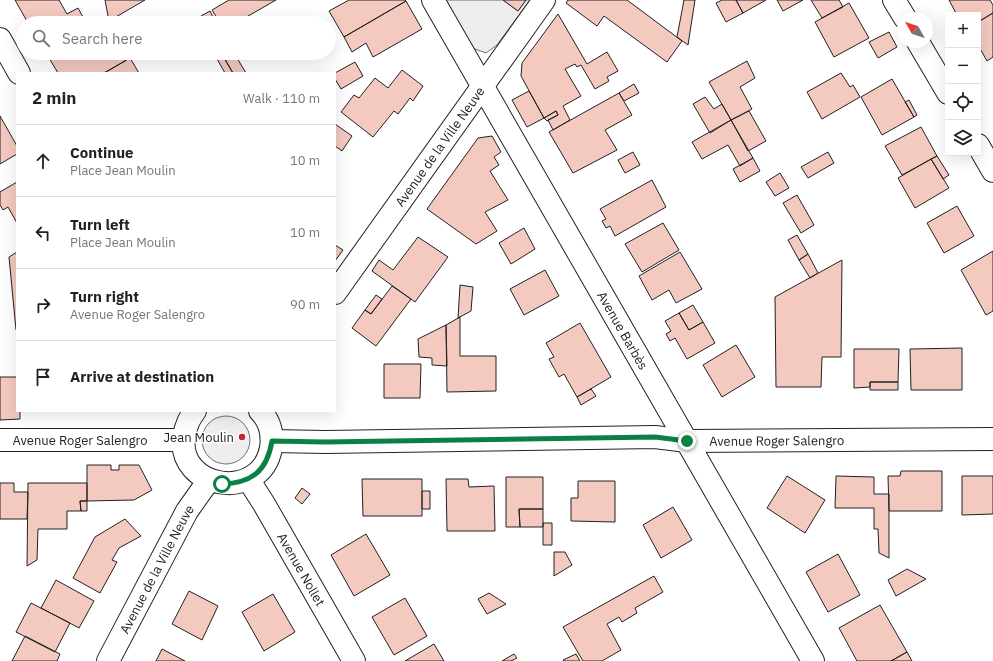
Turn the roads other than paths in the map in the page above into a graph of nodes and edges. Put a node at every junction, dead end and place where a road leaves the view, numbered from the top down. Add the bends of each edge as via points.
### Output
1 (433, 0) edge
2 (544, 0) edge
3 (894, 0) edge
4 (901, 12) edge
5 (0, 39) edge
6 (922, 48) edge
7 (18, 72) edge
8 (482, 85) junction
9 (945, 88) edge
10 (981, 150) edge
11 (993, 171) edge
12 (336, 292) edge
13 (194, 412) edge
14 (261, 412) edge
15 (993, 439) edge
16 (0, 440) edge
17 (184, 440) junction
18 (272, 441) junction
19 (687, 441) junction
20 (248, 479) junction
21 (210, 480) junction
22 (108, 661) edge
23 (354, 661) edge
24 (814, 661) edge

1 - 8 street, Avenue Barbès
2 - 8 street, Avenue de la Ville Neuve
3 - 4 street
5 - 7 street
6 - 9 street
8 - 12 street, Avenue de la Ville Neuve
8 - 19 street, Avenue Barbès
10 - 11 street
13 - 17 street via 190,416
14 - 18 street via 270,428
15 - 19 street, Avenue Roger Salengro
16 - 17 street, Avenue Roger Salengro
17 - 21 street via 185,453 191,464
18 - 19 street, Avenue Roger Salengro via 655,437
18 - 20 street via 265,463
19 - 24 street, Avenue Barbès
20 - 21 street via 222,484
20 - 23 street, Avenue Nollet
21 - 22 street, Avenue de la Ville Neuve via 188,511

